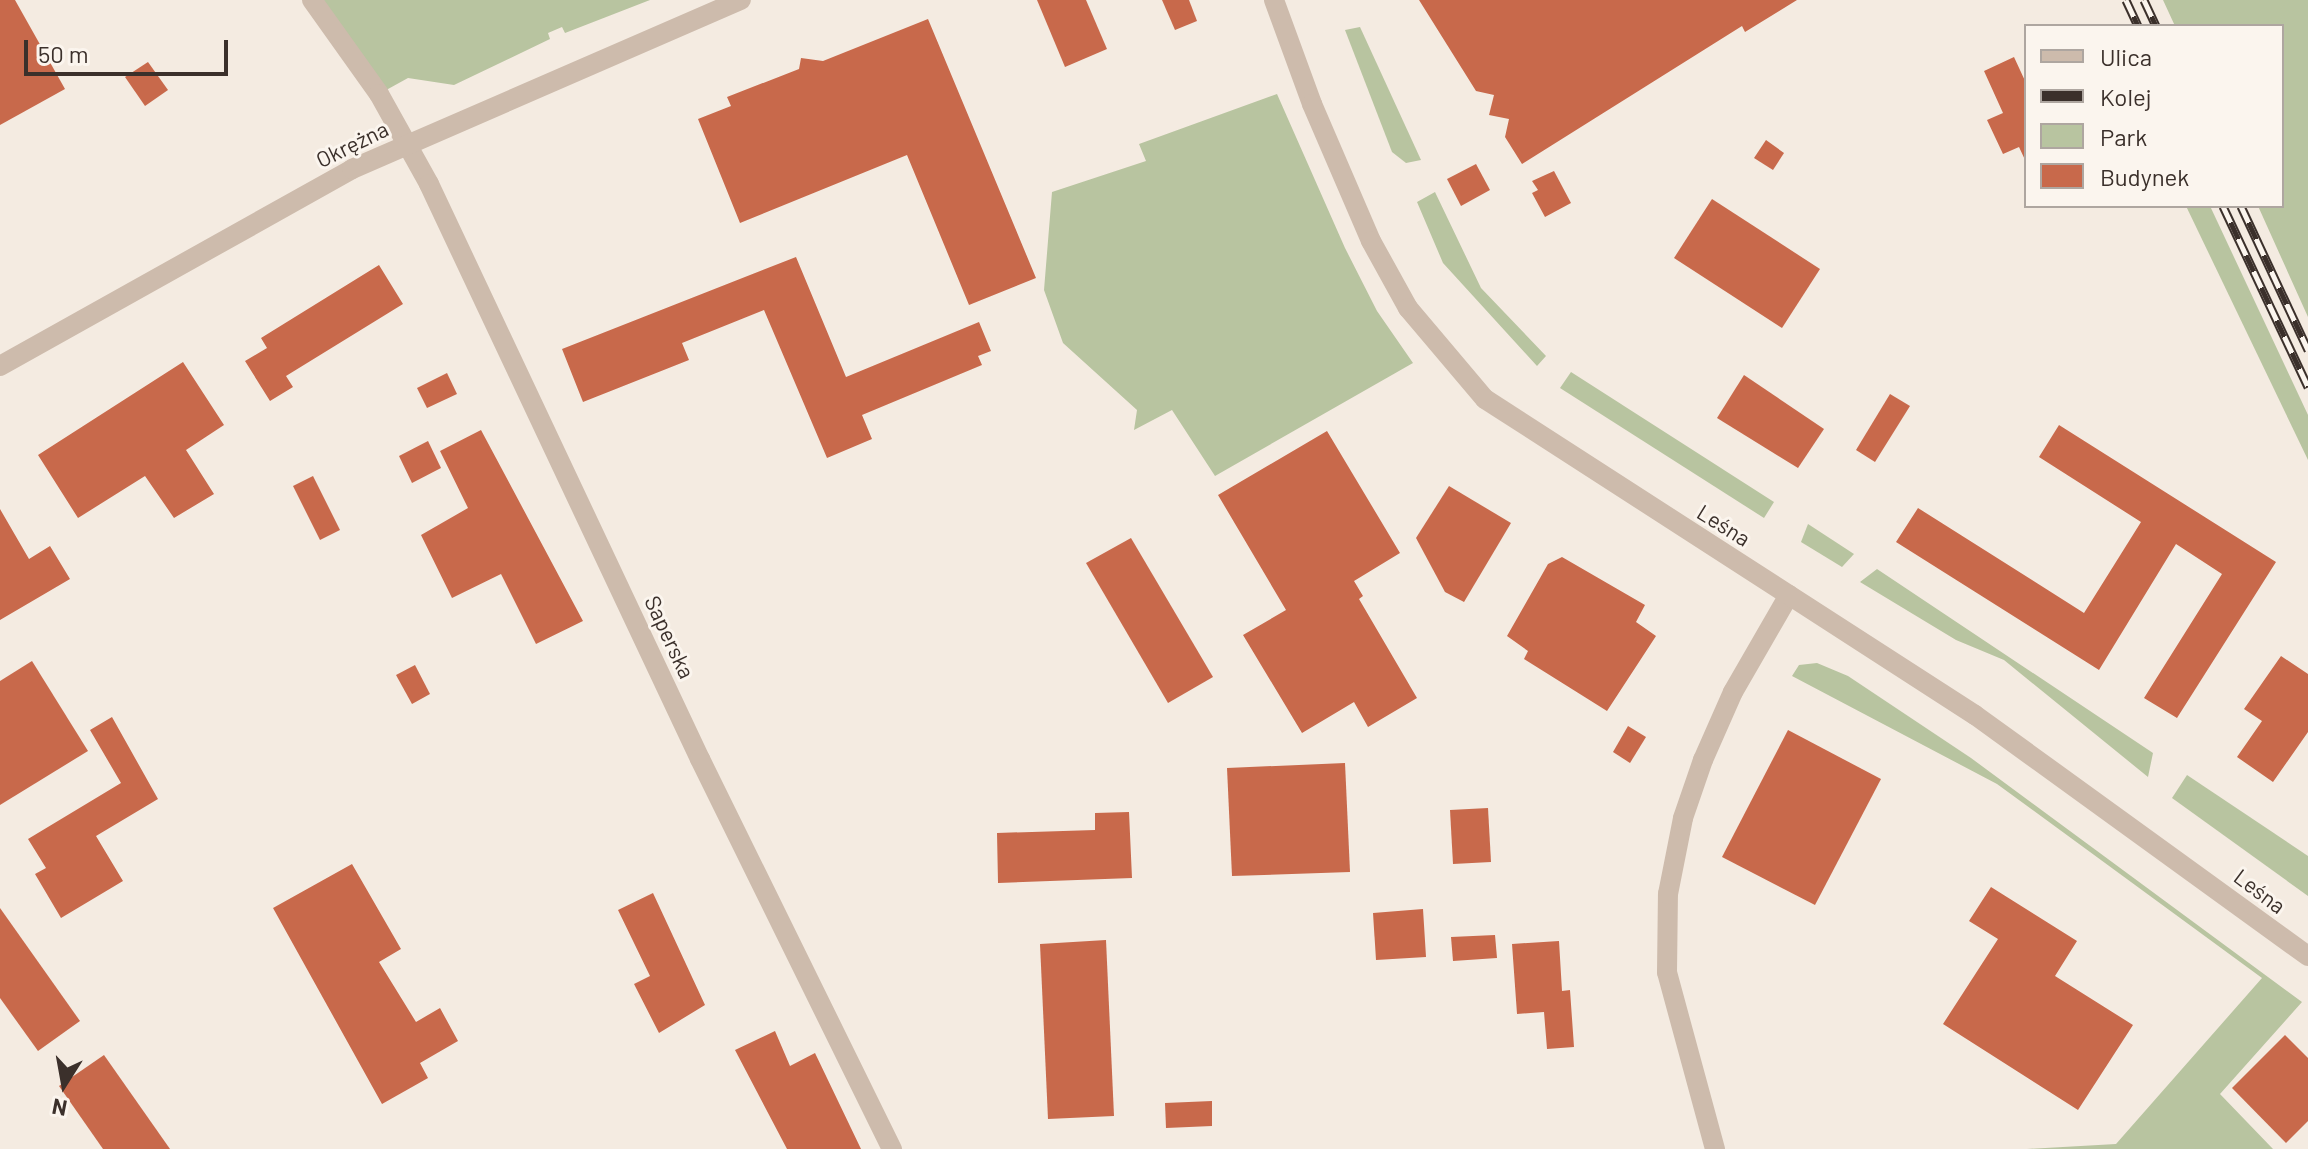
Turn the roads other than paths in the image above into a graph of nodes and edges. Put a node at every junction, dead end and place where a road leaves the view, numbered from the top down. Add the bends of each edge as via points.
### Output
1 (312, 0) edge
2 (741, 0) edge
3 (1274, 0) edge
4 (409, 144) junction
5 (0, 366) edge
6 (1789, 595) junction
7 (2308, 956) edge
8 (892, 1149) edge
9 (1715, 1149) edge

1 - 4 street, Saperska
2 - 4 street, Okrężna
3 - 6 street, Leśna via 1371,241 1408,308 1485,399
4 - 5 street, Okrężna via 305,194
4 - 8 street, Saperska
6 - 7 street, Leśna via 2072,782
6 - 9 street via 1733,692 1703,760 1669,883 1667,972

